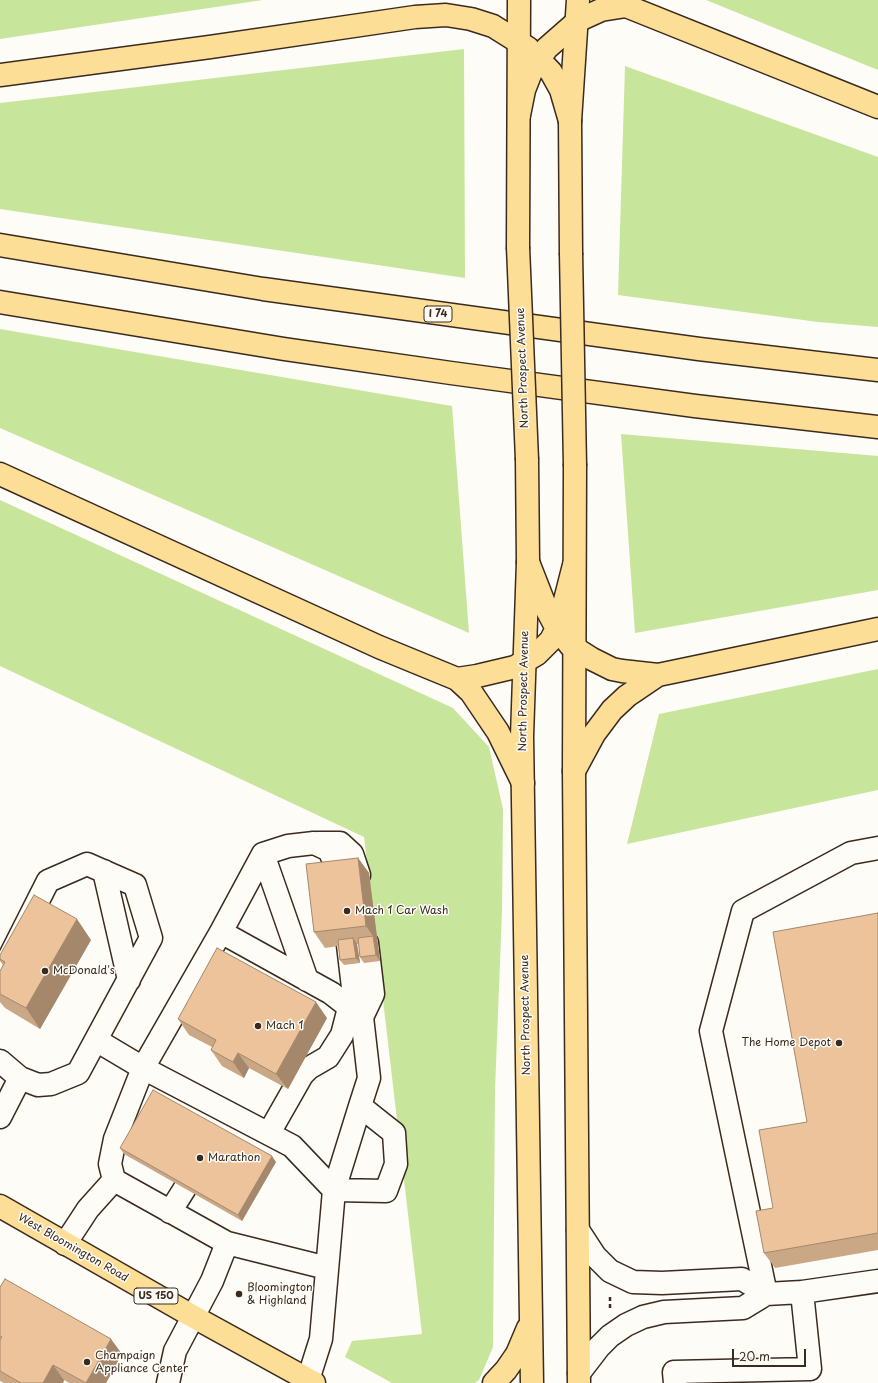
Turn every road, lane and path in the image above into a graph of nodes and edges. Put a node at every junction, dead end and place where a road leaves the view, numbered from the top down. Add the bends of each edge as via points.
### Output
1 (451, 0) edge
2 (519, 0) edge
3 (578, 0) edge
4 (622, 3) edge
5 (415, 17) junction
6 (576, 22) junction
7 (519, 41) junction
8 (539, 59) junction
9 (0, 75) edge
10 (878, 107) edge
11 (519, 115) junction
12 (570, 121) junction
13 (0, 245) edge
14 (0, 302) edge
15 (878, 370) edge
16 (878, 426) edge
17 (0, 474) edge
18 (528, 562) junction
19 (574, 565) junction
20 (557, 628) junction
21 (878, 629) edge
22 (574, 647) junction
23 (524, 662) junction
24 (658, 675) junction
25 (457, 679) junction
26 (574, 770) junction
27 (523, 783) junction
28 (878, 848) edge
29 (263, 854) junction
30 (104, 871) junction
31 (350, 876) edge
32 (221, 932) junction
33 (357, 944) edge
34 (0, 976) edge
35 (129, 980) junction
36 (307, 980) junction
37 (356, 1012) junction
38 (96, 1040) junction
39 (0, 1061) edge
40 (143, 1068) junction
41 (20, 1078) junction
42 (360, 1106) junction
43 (0, 1117) edge
44 (269, 1134) junction
45 (114, 1180) junction
46 (185, 1188) edge
47 (334, 1190) junction
48 (0, 1206) edge
49 (170, 1212) junction
50 (578, 1230) junction
51 (227, 1242) junction
52 (65, 1244) junction
53 (327, 1268) junction
54 (878, 1281) edge
55 (802, 1292) junction
56 (766, 1294) junction
57 (610, 1295) dead end
58 (610, 1309) dead end
59 (194, 1317) junction
60 (531, 1320) junction
61 (579, 1378) edge
62 (311, 1381) edge
63 (168, 1383) edge
64 (494, 1383) edge
65 (532, 1383) edge
66 (675, 1383) edge

1 - 5 main road
2 - 7 main road, North Prospect Avenue
3 - 6 main road
4 - 6 main road
4 - 10 main road
5 - 7 main road via 446,15 471,19 493,26
5 - 9 main road
6 - 8 main road via 547,48
6 - 12 main road
7 - 8 main road
7 - 11 main road, North Prospect Avenue
8 - 11 main road via 524,90
8 - 12 main road via 551,72 561,90
11 - 18 main road, North Prospect Avenue, bridge via 518,247 527,460
12 - 19 main road, bridge
13 - 15 main road, I 74 via 263,289 685,347
14 - 16 main road via 284,349 451,373
17 - 25 main road via 379,647
18 - 20 main road via 537,590
18 - 23 main road, North Prospect Avenue
19 - 20 main road via 567,599
19 - 22 main road
20 - 22 main road
20 - 23 main road via 551,640 537,654
21 - 24 main road
22 - 24 main road via 612,669
22 - 26 main road
23 - 25 main road via 496,672
23 - 27 main road, North Prospect Avenue
24 - 26 main road via 627,696 612,710 594,734
25 - 27 main road via 471,692 498,732
26 - 50 main road
27 - 60 main road, North Prospect Avenue
28 - 56 street via 851,853 743,911 710,1031
29 - 31 street via 288,846 314,843 329,850
29 - 32 street
29 - 36 street
30 - 34 street via 87,864 48,881
30 - 35 street
30 - 35 street via 135,885 151,938
32 - 36 street
32 - 40 street
33 - 37 street via 354,996
35 - 38 street
36 - 37 street
37 - 42 street via 369,1078
37 - 44 street via 328,1057 302,1075
38 - 40 street
38 - 41 street via 78,1073 51,1084 38,1085
39 - 41 street
40 - 44 street via 224,1121
40 - 45 street via 115,1139 110,1164
41 - 43 street
42 - 47 street
42 - 47 street via 394,1134 396,1164 386,1192
44 - 47 street via 292,1146
45 - 49 street
45 - 52 street via 88,1209
46 - 49 street
47 - 53 street
48 - 52 main road, West Bloomington Road / US 150
49 - 51 street
50 - 56 street via 595,1256 610,1271 629,1280 662,1283 742,1279
50 - 61 main road
51 - 53 street
51 - 59 street
52 - 59 main road, West Bloomington Road / US 150
53 - 62 street via 321,1339
54 - 55 street
55 - 56 street
55 - 66 street via 810,1369 674,1372
56 - 61 street via 743,1308 664,1312 643,1317 610,1336 599,1347
57 - 58 path
59 - 62 main road, West Bloomington Road / US 150
59 - 63 street via 176,1351
60 - 64 main road via 517,1354
60 - 65 main road, North Prospect Avenue

